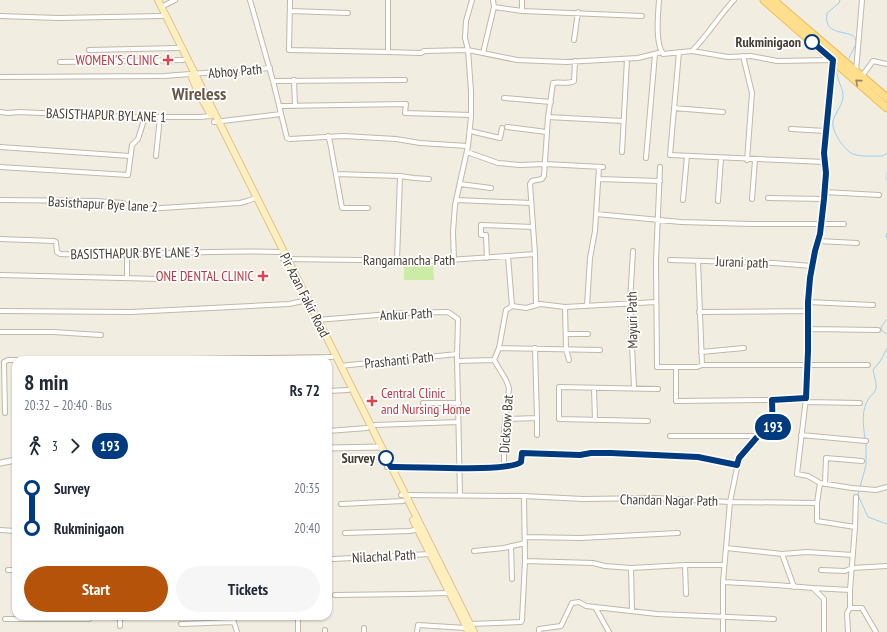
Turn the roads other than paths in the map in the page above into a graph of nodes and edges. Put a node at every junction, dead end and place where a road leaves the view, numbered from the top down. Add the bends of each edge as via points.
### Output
1 (154, 0) edge
2 (158, 0) edge
3 (175, 0) edge
4 (250, 0) edge
5 (290, 0) edge
6 (388, 0) edge
7 (472, 0) edge
8 (493, 0) edge
9 (522, 0) edge
10 (659, 0) edge
11 (734, 0) edge
12 (764, 0) edge
13 (773, 0) edge
14 (862, 0) edge
15 (165, 5) dead end
16 (494, 8) junction
17 (291, 10) junction
18 (522, 11) junction
19 (578, 12) junction
20 (348, 13) dead end
21 (0, 16) edge
22 (162, 16) junction
23 (642, 16) dead end
24 (574, 40) dead end
25 (178, 48) junction
26 (89, 50) dead end
27 (468, 50) junction
28 (692, 51) junction
29 (388, 52) junction
30 (662, 52) junction
31 (679, 52) junction
32 (483, 53) junction
33 (655, 54) junction
34 (743, 56) junction
35 (627, 59) junction
36 (184, 60) junction
37 (833, 60) junction
38 (575, 61) junction
39 (60, 62) dead end
40 (887, 64) edge
41 (270, 68) junction
42 (195, 74) junction
43 (859, 74) junction
44 (0, 77) edge
45 (294, 80) junction
46 (405, 80) dead end
47 (273, 81) junction
48 (504, 98) dead end
49 (887, 98) edge
50 (551, 102) junction
51 (279, 106) junction
52 (295, 106) junction
53 (674, 108) junction
54 (887, 108) edge
55 (0, 112) edge
56 (723, 112) dead end
57 (281, 114) junction
58 (471, 115) junction
59 (145, 117) junction
60 (160, 117) junction
61 (548, 117) junction
62 (215, 119) junction
63 (623, 121) junction
64 (507, 127) dead end
65 (502, 128) dead end
66 (791, 129) dead end
67 (470, 131) junction
68 (826, 131) junction
69 (547, 132) junction
70 (328, 136) junction
71 (468, 146) junction
72 (0, 147) edge
73 (466, 152) junction
74 (622, 152) dead end
75 (130, 156) junction
76 (156, 156) dead end
77 (687, 156) junction
78 (646, 158) dead end
79 (721, 158) junction
80 (747, 160) junction
81 (755, 160) junction
82 (825, 162) junction
83 (545, 164) junction
84 (0, 167) edge
85 (660, 167) dead end
86 (336, 174) junction
87 (400, 176) junction
88 (428, 179) dead end
89 (598, 179) junction
90 (660, 181) junction
91 (460, 184) junction
92 (491, 188) dead end
93 (824, 192) junction
94 (879, 195) dead end
95 (768, 198) dead end
96 (253, 199) junction
97 (752, 199) dead end
98 (824, 199) junction
99 (0, 200) edge
100 (456, 200) junction
101 (683, 200) dead end
102 (718, 201) dead end
103 (531, 203) junction
104 (368, 208) dead end
105 (596, 214) junction
106 (658, 220) junction
107 (821, 224) junction
108 (844, 224) dead end
109 (533, 227) junction
110 (0, 239) edge
111 (818, 241) junction
112 (858, 242) dead end
113 (633, 251) dead end
114 (279, 252) junction
115 (535, 254) junction
116 (126, 255) junction
117 (508, 256) junction
118 (486, 258) junction
119 (285, 259) junction
120 (397, 260) junction
121 (454, 260) junction
122 (670, 260) dead end
123 (698, 261) junction
124 (812, 266) junction
125 (0, 275) edge
126 (127, 278) junction
127 (162, 279) dead end
128 (306, 301) junction
129 (656, 302) junction
130 (808, 302) junction
131 (630, 303) junction
132 (536, 305) junction
133 (873, 305) dead end
134 (512, 306) junction
135 (587, 306) junction
136 (565, 307) junction
137 (0, 311) edge
138 (808, 311) junction
139 (699, 312) junction
140 (317, 320) junction
141 (809, 329) junction
142 (878, 330) dead end
143 (0, 332) edge
144 (566, 334) junction
145 (588, 334) dead end
146 (101, 335) dead end
147 (499, 348) junction
148 (535, 348) junction
149 (744, 348) dead end
150 (566, 349) junction
151 (600, 350) dead end
152 (701, 352) junction
153 (457, 354) junction
154 (332, 356) edge
155 (332, 357) edge
156 (12, 360) edge
157 (494, 360) junction
158 (569, 360) dead end
159 (457, 361) junction
160 (808, 364) junction
161 (702, 365) junction
162 (868, 365) dead end
163 (340, 366) junction
164 (676, 370) dead end
165 (594, 388) junction
166 (634, 388) junction
167 (658, 389) dead end
168 (348, 390) junction
169 (332, 391) edge
170 (772, 400) junction
171 (806, 400) junction
172 (423, 403) dead end
173 (458, 403) junction
174 (860, 403) dead end
175 (5, 413) dead end
176 (506, 418) junction
177 (537, 418) junction
178 (595, 420) junction
179 (648, 421) dead end
180 (458, 422) junction
181 (375, 425) dead end
182 (367, 428) junction
183 (332, 431) edge
184 (537, 435) dead end
185 (801, 435) junction
186 (670, 436) dead end
187 (758, 436) junction
188 (866, 440) dead end
189 (378, 447) junction
190 (332, 448) edge
191 (12, 461) edge
192 (862, 462) dead end
193 (0, 463) edge
194 (737, 465) junction
195 (389, 467) junction
196 (504, 467) junction
197 (458, 468) junction
198 (823, 484) junction
199 (887, 487) edge
200 (460, 496) junction
201 (524, 496) junction
202 (403, 497) junction
203 (856, 497) dead end
204 (730, 502) junction
205 (817, 503) junction
206 (341, 504) dead end
207 (855, 527) junction
208 (418, 529) junction
209 (0, 530) edge
210 (12, 530) edge
211 (678, 532) dead end
212 (345, 533) dead end
213 (526, 537) junction
214 (525, 543) junction
215 (511, 546) junction
216 (726, 548) junction
217 (474, 551) dead end
218 (432, 553) junction
219 (782, 554) junction
220 (853, 555) junction
221 (333, 559) dead end
222 (525, 561) junction
223 (685, 565) junction
224 (724, 565) junction
225 (887, 566) edge
226 (631, 568) junction
227 (852, 568) junction
228 (8, 570) dead end
229 (12, 570) edge
230 (821, 570) dead end
231 (512, 579) dead end
232 (722, 582) junction
233 (794, 587) junction
234 (813, 588) junction
235 (850, 590) junction
236 (451, 592) junction
237 (686, 594) dead end
238 (336, 595) dead end
239 (595, 607) junction
240 (850, 608) junction
241 (632, 610) junction
242 (723, 618) junction
243 (5, 619) dead end
244 (12, 619) edge
245 (774, 619) dead end
246 (120, 620) edge
247 (298, 620) edge
248 (234, 622) joint
249 (181, 624) dead end
250 (120, 626) dead end
251 (468, 628) edge
252 (237, 632) edge
253 (298, 632) edge
254 (417, 632) edge
255 (474, 632) edge
256 (539, 632) edge
257 (609, 632) edge
258 (723, 632) edge
259 (824, 632) edge
260 (848, 632) edge
261 (876, 632) edge

1 - 22 main road, Pir Azan Fakir Road
2 - 42 main road, Pir Azan Fakir Road
3 - 15 street
4 - 41 street
5 - 17 street
6 - 29 street
7 - 27 street via 466,21 465,38
8 - 16 street
9 - 18 street
10 - 30 street via 657,26
11 - 28 street
12 - 37 main road
13 - 43 main road
14 - 43 street
16 - 18 street
16 - 32 street
17 - 20 street
17 - 29 street via 290,50
18 - 19 street
19 - 23 street
19 - 24 street
21 - 22 street
22 - 25 main road, Pir Azan Fakir Road
25 - 26 street
25 - 36 main road, Pir Azan Fakir Road
27 - 29 street
27 - 32 street
27 - 58 street
28 - 31 street
28 - 34 street via 728,57
30 - 31 street
30 - 33 street
31 - 53 street
32 - 38 street via 530,61
33 - 35 street
33 - 78 street
34 - 37 street via 777,61
34 - 80 street via 752,93
35 - 38 street
35 - 63 street
36 - 39 street
36 - 42 main road, Pir Azan Fakir Road
54 -> 37 main road
37 - 68 street
38 - 50 street via 574,81 553,83
40 - 43 street via 873,61
41 - 42 street, Abhoy Path
41 - 47 street
42 - 44 street, Abhoy Path
42 - 62 main road, Pir Azan Fakir Road via 199,94
43 - 49 main road
45 - 46 street
45 - 47 street
45 - 52 street
47 - 51 street
48 - 50 street
50 - 61 street
51 - 52 street
51 - 57 street
52 - 58 street via 406,104 405,113
53 - 56 street
53 - 77 street via 670,155
55 - 59 street, BASISTHAPUR BYLANE 1
57 - 62 street, BASISTHAPUR BYLANE 1
57 - 70 street via 286,136 290,139
58 - 67 street
59 - 60 street, BASISTHAPUR BYLANE 1
59 - 75 street via 138,139 132,144
60 - 62 street, BASISTHAPUR BYLANE 1
60 - 76 street
61 - 63 street
61 - 69 street
62 - 96 main road, Pir Azan Fakir Road
62 - 119 main road, Pir Azan Fakir Road
63 - 74 street
64 - 69 street
65 - 67 street via 500,138
66 - 68 street
67 - 71 street
68 - 82 street
69 - 83 street
70 - 71 street
70 - 86 street
71 - 73 street
72 - 75 street
73 - 83 street via 498,163
73 - 91 street
75 - 84 street via 128,174
77 - 79 street
77 - 101 street
79 - 80 street
79 - 102 street
80 - 81 street
81 - 82 street
81 - 97 street
82 - 93 street
83 - 89 street via 601,167
83 - 103 street via 542,179 530,184
85 - 90 street
86 - 87 street
86 - 104 street via 342,208
87 - 88 street
87 - 120 street
89 - 90 street
89 - 105 street
90 - 106 street
91 - 92 street
91 - 100 street
93 - 94 street
93 - 98 street
95 - 98 street
96 - 99 street, Basisthapur Bye lane 2 via 240,203 146,209 131,208 123,203 97,201
96 - 114 main road, Pir Azan Fakir Road
98 - 107 street
100 - 103 street
100 - 121 street
103 - 109 street
105 - 106 street
105 - 135 street
106 - 107 street
106 - 129 street
107 - 108 street
107 - 111 street
109 - 115 street
109 - 118 street via 481,225 481,235 486,235
110 - 116 street, BASISTHAPUR BYE LANE 3 via 54,241 60,254
111 - 112 street
111 - 124 street
113 - 131 street, Mayuri Path
114 - 116 street, BASISTHAPUR BYE LANE 3
114 - 119 main road, Pir Azan Fakir Road
115 - 117 street, Rangamancha Path
115 - 132 street
116 - 126 street
117 - 118 street, Rangamancha Path
117 - 134 street
118 - 121 street, Rangamancha Path
119 - 120 street, Rangamancha Path
119 - 128 main road, Pir Azan Fakir Road
120 - 121 street, Rangamancha Path
122 - 123 street, Jurani path
123 - 124 street, Jurani path
123 - 139 street
124 - 130 street
125 - 126 street
126 - 127 street
128 - 137 street via 131,312
128 - 140 main road, Pir Azan Fakir Road
128 - 154 main road, Pir Azan Fakir Road
129 - 131 street
129 - 161 street via 657,367
130 - 133 street
130 - 138 street
131 - 135 street
131 - 166 street, Mayuri Path
132 - 134 street via 526,308
132 - 136 street
134 - 147 street via 506,310
135 - 136 street
136 - 144 street
138 - 139 street
138 - 141 street
139 - 152 street
140 - 153 street, Ankur Path via 448,312 458,319
140 - 163 main road, Pir Azan Fakir Road
141 - 142 street
141 - 160 street
143 - 146 street
144 - 145 street
144 - 150 street
147 - 148 street
147 - 157 street
148 - 150 street
148 - 177 street
149 - 152 street
150 - 151 street
150 - 158 street
152 - 161 street
153 - 159 street
153 - 163 street, Prashanti Path
155 - 168 main road, Pir Azan Fakir Road
156 - 175 street via 4,362
157 - 159 street
157 - 176 street, Dicksow Bat via 509,388
159 - 173 street
160 - 161 street
160 - 162 street
160 - 171 street
163 - 189 main road, Pir Azan Fakir Road
164 - 170 street via 676,401
165 - 166 street
165 - 178 street
165 - 178 street via 560,387 559,419
166 - 167 street
168 - 169 street
168 - 182 main road, Pir Azan Fakir Road
170 - 171 street
170 - 187 street via 773,436
171 - 174 street
171 - 185 street
172 - 173 street
173 - 180 street
176 - 177 street
176 - 196 street, Dicksow Bat
177 - 184 street
178 - 179 street
180 - 181 street
180 - 197 street
182 - 183 street
182 - 189 main road, Pir Azan Fakir Road
185 - 188 street
185 - 198 street via 797,474 808,476
186 - 187 street
187 - 194 street via 739,458
189 - 190 street
189 - 195 main road, Pir Azan Fakir Road
191 - 193 street
192 - 198 street via 826,458
194 - 196 street via 698,457 611,453 522,453 521,462
194 - 204 street
195 - 197 street
195 - 202 main road, Pir Azan Fakir Road
196 - 197 street
197 - 200 street
198 - 199 street via 876,490
198 - 205 street
200 - 201 street, Chandan Nagar Path
200 - 202 street, Chandan Nagar Path
201 - 204 street, Chandan Nagar Path
201 - 213 street
202 - 206 street, Chandan Nagar Path
202 - 208 main road, Pir Azan Fakir Road
202 - 218 main road, Pir Azan Fakir Road
203 - 207 street
204 - 205 street, Chandan Nagar Path
204 - 216 street
205 - 207 street via 817,521
207 - 220 street
208 - 212 street
208 - 218 main road, Pir Azan Fakir Road
209 - 210 street
211 - 213 street via 580,538
213 - 214 street
214 - 215 street
214 - 222 street
215 - 217 street
215 - 231 street
216 - 219 street
216 - 224 street
218 - 221 street, Nilachal Path
218 - 236 main road, Pir Azan Fakir Road
219 - 220 street via 806,552
219 - 233 street
220 - 227 street
222 - 226 street via 593,563
222 - 251 street via 521,622
223 - 224 street
223 - 226 street
223 - 237 street
224 - 232 street
225 - 227 street
226 - 241 street
227 - 230 street via 845,571
227 - 235 street
228 - 229 street
232 - 233 street
232 - 242 street
233 - 234 street
234 - 235 street
234 - 259 street via 824,599
235 - 240 street
236 - 238 street
236 - 251 main road, Pir Azan Fakir Road
239 - 241 street
239 - 256 street via 578,602 572,603 561,626
239 - 257 street
240 - 260 street via 847,613
240 - 261 street via 862,608
241 - 242 street
242 - 245 street
242 - 258 street
243 - 244 street
246 - 250 street
247 - 253 street
248 - 249 street
248 - 252 street
251 - 254 street via 418,625
251 - 255 main road, Pir Azan Fakir Road

